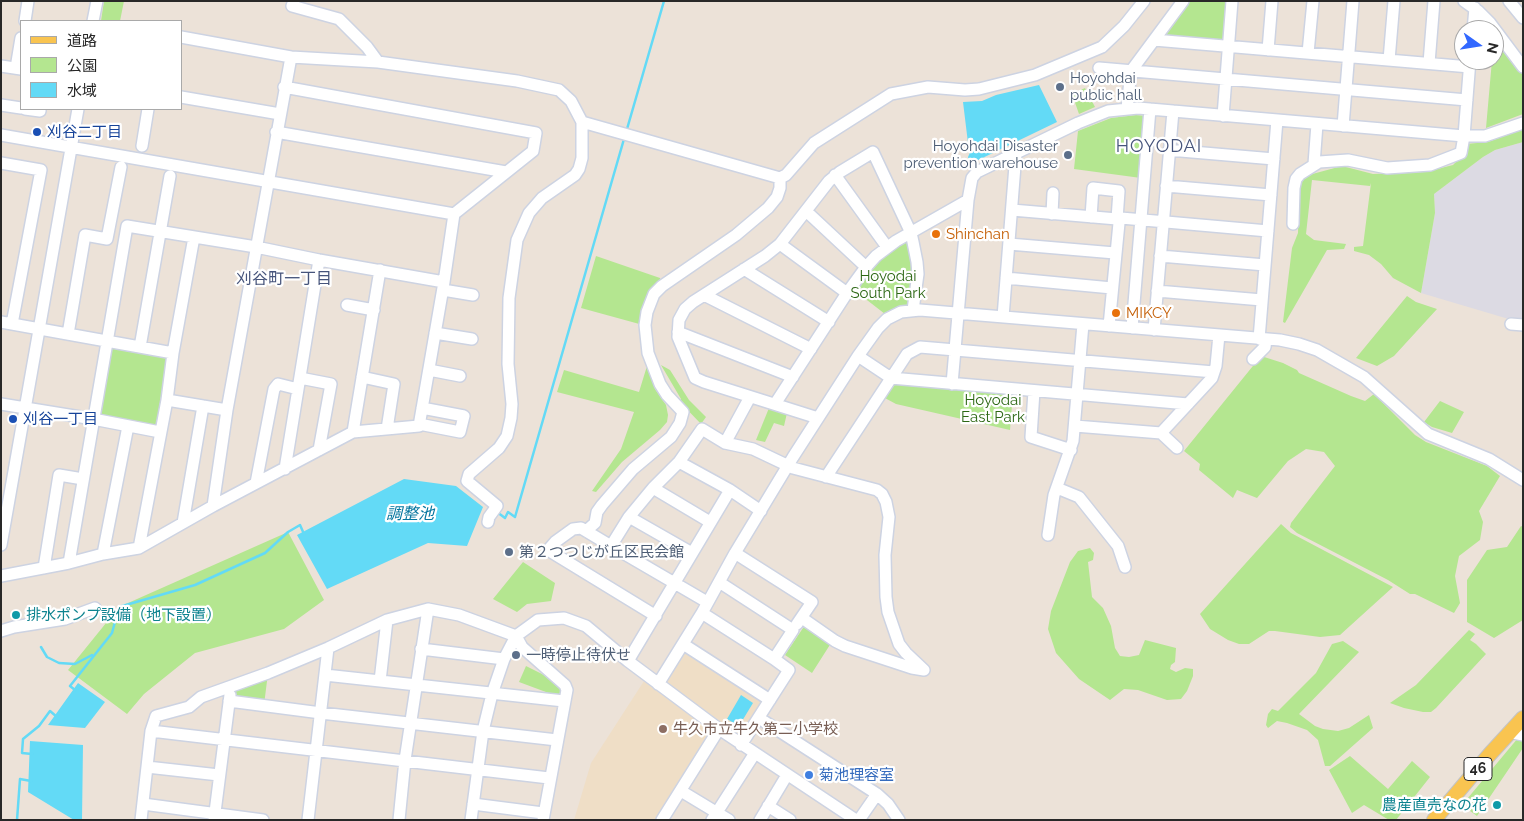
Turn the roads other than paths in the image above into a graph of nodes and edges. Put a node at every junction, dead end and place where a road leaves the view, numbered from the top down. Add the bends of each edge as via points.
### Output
1 (28, 1) edge
2 (97, 1) edge
3 (294, 1) edge
4 (1144, 1) edge
5 (1183, 1) edge
6 (1232, 1) edge
7 (1272, 1) edge
8 (1313, 1) edge
9 (1353, 1) edge
10 (1394, 1) edge
11 (1434, 1) edge
12 (1464, 1) edge
13 (1509, 1) edge
14 (1474, 8) junction
15 (1523, 18) edge
16 (24, 20) edge
17 (93, 20) edge
18 (1473, 20) edge
19 (182, 37) edge
20 (1154, 40) junction
21 (1229, 46) junction
22 (20, 48) edge
23 (1268, 50) junction
24 (1308, 53) junction
25 (1348, 56) junction
26 (290, 57) junction
27 (1389, 60) junction
28 (378, 62) junction
29 (1429, 63) junction
30 (1454, 64) edge
31 (1, 66) edge
32 (18, 68) edge
33 (1099, 68) dead end
34 (1523, 68) edge
35 (1470, 70) edge
36 (1130, 71) junction
37 (1226, 79) junction
38 (284, 87) junction
39 (1346, 90) junction
40 (182, 97) edge
41 (1467, 100) junction
42 (1, 104) edge
43 (20, 107) edge
44 (1128, 108) junction
45 (1150, 109) junction
46 (78, 110) edge
47 (148, 110) edge
48 (1172, 111) junction
49 (280, 114) junction
50 (1223, 116) junction
51 (1277, 120) junction
52 (582, 122) junction
53 (1523, 123) edge
54 (1317, 124) junction
55 (1343, 126) junction
56 (276, 132) junction
57 (1, 135) edge
58 (1464, 136) junction
59 (142, 146) dead end
60 (71, 147) junction
61 (1169, 150) junction
62 (1016, 152) junction
63 (1274, 159) junction
64 (1, 164) edge
65 (1314, 164) junction
66 (121, 167) dead end
67 (506, 172) junction
68 (835, 175) junction
69 (170, 176) dead end
70 (780, 178) junction
71 (269, 181) junction
72 (1166, 186) junction
73 (1053, 193) dead end
74 (1271, 195) junction
75 (968, 200) junction
76 (1012, 210) junction
77 (806, 211) junction
78 (454, 214) junction
79 (1052, 214) junction
80 (1090, 217) junction
81 (1117, 219) junction
82 (1141, 220) junction
83 (1163, 222) junction
84 (1294, 224) dead end
85 (1268, 231) junction
86 (160, 232) junction
87 (911, 233) junction
88 (194, 237) junction
89 (780, 244) junction
90 (1009, 244) junction
91 (256, 247) junction
92 (887, 247) junction
93 (1115, 253) junction
94 (1160, 256) junction
95 (319, 260) junction
96 (1265, 265) junction
97 (866, 267) junction
98 (380, 270) junction
99 (744, 270) junction
100 (1006, 278) junction
101 (444, 286) junction
102 (1112, 288) junction
103 (1157, 292) junction
104 (847, 293) junction
105 (473, 295) dead end
106 (704, 295) junction
107 (1262, 300) junction
108 (346, 305) dead end
109 (374, 310) junction
110 (913, 310) junction
111 (958, 313) junction
112 (1003, 317) junction
113 (829, 322) junction
114 (7, 324) edge
115 (1083, 324) junction
116 (1511, 324) dead end
117 (1523, 325) edge
118 (1109, 326) junction
119 (1132, 328) junction
120 (39, 330) junction
121 (1154, 330) junction
122 (678, 332) junction
123 (435, 333) junction
124 (68, 334) junction
125 (1219, 335) junction
126 (472, 339) dead end
127 (1262, 339) junction
128 (107, 341) junction
129 (140, 347) junction
130 (811, 350) junction
131 (955, 350) junction
132 (173, 353) junction
133 (858, 356) junction
134 (1253, 359) dead end
135 (1080, 361) junction
136 (429, 370) junction
137 (1214, 372) junction
138 (460, 376) dead end
139 (362, 377) junction
140 (793, 377) junction
141 (891, 378) junction
142 (299, 383) junction
143 (952, 384) junction
144 (1034, 391) junction
145 (1077, 394) junction
146 (750, 397) junction
147 (167, 400) junction
148 (1, 404) edge
149 (775, 404) junction
150 (1188, 404) junction
151 (203, 406) junction
152 (25, 408) junction
153 (422, 408) junction
154 (227, 410) junction
155 (818, 418) junction
156 (93, 419) junction
157 (419, 424) junction
158 (128, 426) junction
159 (1075, 426) junction
160 (387, 429) junction
161 (160, 432) junction
162 (353, 432) junction
163 (1161, 433) junction
164 (725, 443) junction
165 (1177, 448) dead end
166 (319, 450) junction
167 (1071, 450) junction
168 (679, 462) junction
169 (788, 465) junction
170 (285, 469) junction
171 (826, 476) junction
172 (83, 479) junction
173 (1523, 480) edge
174 (256, 483) junction
175 (653, 488) junction
176 (1057, 488) junction
177 (730, 490) junction
178 (213, 506) junction
179 (761, 511) junction
180 (4, 512) edge
181 (629, 517) junction
182 (488, 522) dead end
183 (710, 522) junction
184 (183, 523) junction
185 (586, 531) junction
186 (1048, 535) dead end
187 (1, 545) edge
188 (611, 546) junction
189 (139, 548) junction
190 (692, 553) junction
191 (735, 553) junction
192 (103, 554) junction
193 (70, 563) junction
194 (44, 568) junction
195 (1125, 568) dead end
196 (1, 576) edge
197 (719, 582) junction
198 (675, 584) junction
199 (705, 607) junction
200 (95, 608) dead end
201 (428, 609) junction
202 (656, 616) junction
203 (802, 618) junction
204 (387, 620) junction
205 (793, 630) junction
206 (1, 631) edge
207 (516, 636) junction
208 (683, 644) junction
209 (328, 648) junction
210 (421, 650) junction
211 (504, 659) junction
212 (774, 659) junction
213 (628, 661) junction
214 (325, 675) junction
215 (380, 681) junction
216 (416, 684) junction
217 (658, 684) junction
218 (231, 686) junction
219 (492, 694) junction
220 (770, 700) junction
221 (230, 701) junction
222 (564, 701) junction
223 (321, 713) junction
224 (759, 718) junction
225 (1523, 718) edge
226 (411, 723) junction
227 (718, 729) junction
228 (151, 731) junction
229 (483, 731) junction
230 (1516, 733) edge
231 (225, 739) junction
232 (557, 740) junction
233 (741, 745) junction
234 (316, 750) junction
235 (755, 753) junction
236 (405, 760) junction
237 (147, 767) junction
238 (477, 768) junction
239 (219, 775) junction
240 (787, 775) junction
241 (550, 778) junction
242 (681, 790) junction
243 (877, 794) junction
244 (143, 804) junction
245 (473, 804) junction
246 (768, 806) junction
247 (543, 816) edge
248 (714, 816) edge
249 (214, 817) edge
250 (141, 820) edge
251 (263, 820) edge
252 (308, 820) edge
253 (399, 820) edge
254 (470, 820) edge
255 (662, 820) edge
256 (729, 820) edge
257 (760, 820) edge
258 (790, 820) edge
259 (858, 820) edge
260 (899, 820) edge
261 (1434, 820) edge

1 - 16 street
2 - 17 street
3 - 28 street via 292,6 339,19
4 - 70 street via 1102,47 1043,72 980,89 928,87 892,94 814,143
5 - 20 street
6 - 21 street
7 - 23 street
8 - 24 street
9 - 25 street
10 - 27 street
11 - 29 street
12 - 14 street
13 - 15 street
14 - 18 street
14 - 34 street via 1498,32
19 - 26 street
20 - 21 street
20 - 36 street
21 - 23 street
21 - 37 street
22 - 32 street
23 - 24 street
24 - 25 street
25 - 27 street
25 - 39 street
26 - 28 street
26 - 38 street
27 - 29 street
28 - 52 street via 559,90 571,101
29 - 30 street
31 - 32 street
33 - 36 street
35 - 41 street
36 - 37 street
36 - 44 street
37 - 39 street
37 - 50 street
38 - 49 street
38 - 67 street via 536,133 533,151
39 - 41 street
39 - 55 street
40 - 49 street
41 - 58 street
42 - 43 street
44 - 45 street
44 - 62 street via 1101,113
45 - 48 street
45 - 82 street
46 - 60 street
47 - 59 street
48 - 50 street
48 - 61 street
49 - 56 street
50 - 51 street
51 - 54 street
51 - 63 street
52 - 70 street
52 - 182 street via 579,170 528,213 517,240 509,298 511,418 507,436 499,448 469,474 467,480 497,506
53 - 58 street via 1485,136
54 - 55 street
54 - 65 street
55 - 58 street
56 - 67 street
56 - 71 street
57 - 60 street
58 - 65 street via 1461,153 1425,166 1387,168 1348,160
60 - 71 street
60 - 120 street
61 - 63 street
61 - 72 street
62 - 75 street via 974,175
62 - 76 street
63 - 74 street
64 - 114 street via 41,170
65 - 84 street via 1296,179
66 - 124 street via 107,239 85,235
67 - 78 street
68 - 77 street
68 - 87 street via 873,152
68 - 92 street
69 - 86 street
70 - 185 street via 777,197 768,208 654,294 647,312 648,353 660,384 683,412 680,423 671,437 633,469 602,505 595,523
71 - 78 street
71 - 91 street
72 - 74 street
72 - 83 street
73 - 79 street
74 - 85 street
75 - 87 street
75 - 111 street
76 - 79 street
76 - 90 street
77 - 89 street
77 - 97 street
78 - 101 street
79 - 80 street
80 - 81 street
80 - 81 street via 1093,188 1119,191
81 - 82 street
81 - 93 street
82 - 83 street
82 - 119 street
83 - 85 street
83 - 94 street
85 - 96 street
86 - 88 street
86 - 128 street via 127,226
86 - 129 street
87 - 92 street
87 - 110 street via 917,262
88 - 91 street
88 - 132 street
89 - 99 street
89 - 104 street
90 - 93 street
90 - 100 street
91 - 95 street
91 - 154 street
92 - 97 street
93 - 102 street
94 - 96 street
94 - 103 street
95 - 98 street
95 - 142 street
96 - 107 street
97 - 104 street
98 - 101 street
98 - 109 street
99 - 106 street
99 - 113 street
100 - 102 street
100 - 112 street
101 - 105 street
101 - 123 street
102 - 118 street
103 - 107 street
103 - 121 street
104 - 113 street
106 - 122 street via 684,309
106 - 130 street
107 - 127 street
108 - 109 street
109 - 139 street
110 - 111 street
110 - 133 street via 894,315 883,323
111 - 112 street
111 - 131 street
112 - 115 street
113 - 130 street
114 - 120 street
115 - 118 street
115 - 135 street
116 - 117 street
118 - 119 street
119 - 121 street
120 - 124 street
120 - 152 street
121 - 125 street
122 - 140 street
122 - 146 street via 695,378
123 - 126 street
123 - 136 street
124 - 128 street
125 - 127 street
125 - 137 street
127 - 134 street via 1265,347
127 - 173 street via 1309,347 1360,374 1422,430 1489,458
128 - 129 street
128 - 156 street
129 - 132 street
130 - 140 street
131 - 135 street
131 - 141 street via 913,349
131 - 143 street
132 - 147 street
133 - 141 street
133 - 155 street
135 - 137 street
135 - 145 street
136 - 138 street
136 - 153 street
137 - 150 street
139 - 160 street via 394,384
139 - 162 street
140 - 149 street
141 - 143 street
141 - 171 street
142 - 166 street via 331,384
142 - 170 street
142 - 174 street via 278,384 274,389
143 - 144 street
144 - 145 street
144 - 167 street via 1031,437
145 - 150 street
145 - 159 street
146 - 149 street
146 - 164 street
147 - 151 street
147 - 161 street
148 - 152 street
149 - 155 street
150 - 163 street
151 - 154 street
151 - 184 street
152 - 156 street
152 - 180 street
153 - 157 street
153 - 157 street via 464,416 460,432
154 - 178 street
155 - 169 street
156 - 158 street
156 - 172 street
157 - 160 street
158 - 161 street
158 - 192 street
159 - 163 street
159 - 167 street
160 - 162 street
161 - 189 street
162 - 166 street
163 - 165 street
164 - 168 street via 702,429
164 - 169 street via 753,450
166 - 170 street
167 - 176 street
168 - 175 street
168 - 177 street
169 - 171 street
169 - 179 street
170 - 174 street
171 - 203 street via 882,494 889,517 886,554 888,612 899,644 924,670 845,646
172 - 193 street
172 - 194 street via 59,475
174 - 178 street
175 - 181 street
175 - 183 street
176 - 186 street
176 - 195 street via 1079,497 1085,504 1118,546
177 - 179 street
177 - 183 street
178 - 184 street
179 - 191 street
180 - 187 street
181 - 188 street
181 - 190 street
183 - 190 street
184 - 189 street
185 - 188 street
185 - 202 street via 573,529 548,550
188 - 198 street
189 - 192 street
190 - 198 street
191 - 197 street
191 - 203 street via 812,602
192 - 193 street
193 - 194 street
194 - 196 street
197 - 199 street
197 - 205 street
198 - 199 street
198 - 202 street
199 - 208 street
199 - 212 street
200 - 206 street via 66,619
201 - 204 street
201 - 207 street
201 - 210 street
202 - 213 street
203 - 205 street
204 - 209 street
204 - 215 street
205 - 212 street
207 - 211 street
207 - 213 street via 538,620 564,618 586,626
207 - 222 street via 534,659 565,685
208 - 217 street
208 - 220 street
209 - 214 street
209 - 218 street
210 - 211 street
210 - 216 street
211 - 219 street
212 - 220 street via 789,670
213 - 217 street
214 - 215 street
214 - 223 street
215 - 216 street
216 - 219 street
216 - 226 street
217 - 227 street
218 - 221 street
218 - 228 street via 201,697 189,707 156,716
219 - 222 street
219 - 229 street
220 - 224 street
221 - 223 street
221 - 231 street
222 - 232 street
223 - 226 street
223 - 234 street
224 - 233 street
224 - 243 street
225 - 230 main road, 46
226 - 229 street
226 - 236 street
227 - 233 street
227 - 242 street
228 - 231 street
228 - 237 street
229 - 232 street
229 - 238 street
230 - 261 main road, 46
231 - 234 street
231 - 239 street
232 - 241 street
233 - 235 street
234 - 236 street
234 - 252 street
235 - 240 street
235 - 248 street
236 - 238 street
236 - 253 street
237 - 239 street
237 - 244 street
238 - 241 street
238 - 245 street
239 - 249 street
240 - 246 street
240 - 259 street
241 - 247 street
242 - 248 street
242 - 255 street
243 - 259 street
243 - 260 street
244 - 249 street
244 - 250 street
245 - 247 street
245 - 254 street
246 - 257 street
246 - 258 street
248 - 256 street
249 - 251 street

